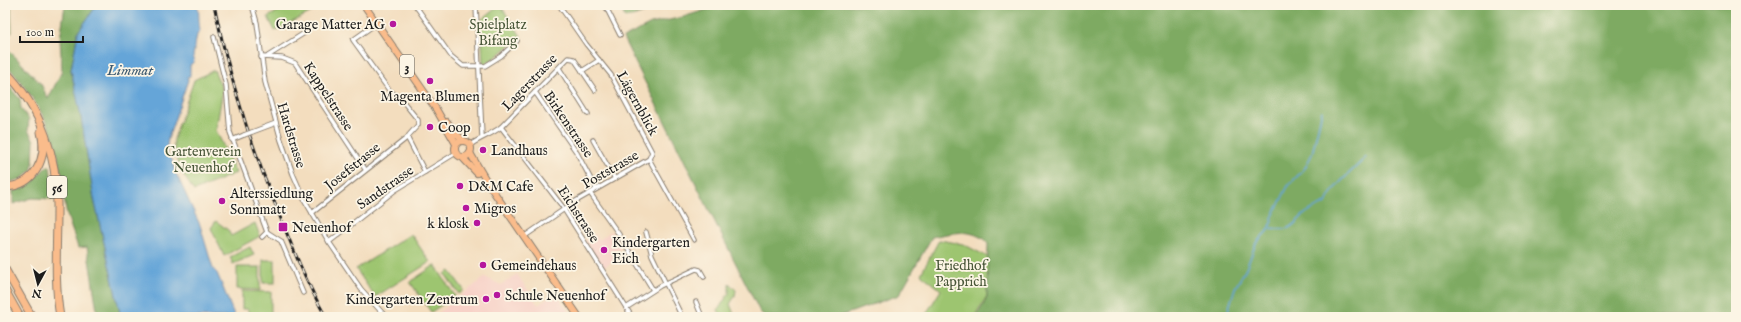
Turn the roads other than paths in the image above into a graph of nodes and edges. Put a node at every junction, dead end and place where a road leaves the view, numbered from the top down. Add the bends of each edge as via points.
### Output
1 (252, 5) edge
2 (364, 5) edge
3 (416, 5) edge
4 (476, 5) edge
5 (559, 5) edge
6 (605, 5) edge
7 (377, 24) junction
8 (306, 32) dead end
9 (620, 35) dead end
10 (214, 37) dead end
11 (517, 41) dead end
12 (268, 56) junction
13 (261, 57) junction
14 (599, 60) junction
15 (479, 66) junction
16 (559, 68) junction
17 (5, 71) edge
18 (582, 71) junction
19 (5, 75) edge
20 (595, 90) dead end
21 (535, 92) junction
22 (436, 109) junction
23 (588, 114) dead end
24 (276, 123) junction
25 (501, 127) junction
26 (408, 137) junction
27 (482, 137) junction
28 (232, 140) junction
29 (464, 140) junction
30 (593, 140) dead end
31 (456, 144) junction
32 (470, 145) junction
33 (456, 153) junction
34 (470, 153) junction
35 (462, 157) junction
36 (649, 159) junction
37 (365, 169) junction
38 (425, 172) junction
39 (615, 179) junction
40 (486, 182) junction
41 (5, 187) edge
42 (596, 189) junction
43 (590, 193) junction
44 (564, 209) junction
45 (312, 212) junction
46 (267, 232) junction
47 (646, 232) dead end
48 (525, 236) junction
49 (262, 237) dead end
50 (694, 240) dead end
51 (329, 242) junction
52 (5, 269) edge
53 (704, 277) dead end
54 (666, 283) junction
55 (5, 290) edge
56 (653, 290) junction
57 (303, 293) dead end
58 (696, 302) dead end
59 (626, 308) junction
60 (20, 317) edge
61 (32, 317) edge
62 (60, 317) edge
63 (386, 317) edge
64 (579, 317) edge
65 (632, 317) edge
66 (682, 317) edge
67 (702, 317) edge

1 - 13 street, Hardstrasse
2 - 7 main road, 3
3 - 15 street via 451,56 463,66
4 - 15 street
5 - 14 street
6 - 9 street
7 - 22 main road, 3
7 - 26 street via 353,40 389,90 401,98 418,120 418,125
8 - 12 street
10 - 28 street via 226,85 228,125
11 - 15 street via 501,56 485,66
12 - 13 street, Kappelstrasse
12 - 37 street, Kappelstrasse via 295,63
13 - 24 street, Hardstrasse
14 - 18 street
14 - 36 street, Lägernblick via 611,75 652,152
15 - 27 street
16 - 18 street, Lagerstrasse via 571,58
16 - 21 street, Lagerstrasse
16 - 23 street
17 - 62 highway, 56 via 35,112 52,157 57,190 56,277
18 - 20 street, Lagerstrasse
19 - 41 highway via 33,113 41,132 43,146 42,158 35,173 24,182
21 - 25 street, Lagerstrasse
21 - 42 street, Birkenstrasse via 577,153
22 - 29 main road, 3
22 - 31 main road, 3
24 - 28 street, bridge
24 - 45 street, Hardstrasse via 293,174
25 - 27 street, Lagerstrasse
25 - 44 street, Eichstrasse
26 - 37 street, Josefstrasse
26 - 38 street via 408,142
27 - 32 street, Lagerstrasse
28 - 46 street
29 - 31 main road
29 - 32 main road
30 - 39 street, Birkenstrasse
31 - 33 main road
32 - 34 main road
33 - 35 main road
33 - 38 street, Sandstrasse
34 - 35 main road
34 - 40 main road
35 - 40 main road
36 - 39 street, Poststrasse
36 - 50 street, Poststrasse
37 - 45 street, Josefstrasse
38 - 51 street, Sandstrasse via 394,191
39 - 42 street, Poststrasse
40 - 48 main road
42 - 43 street, Poststrasse
43 - 44 street, Poststrasse
43 - 56 street
44 - 48 street, Poststrasse
44 - 59 street, Eichstrasse
45 - 51 street, Hardstrasse
46 - 49 street
46 - 57 street via 281,241
47 - 54 street via 650,249
48 - 64 main road
51 - 63 street, Hardstrasse via 361,289
52 - 61 highway
53 - 54 street via 700,270 696,270
54 - 56 street
54 - 66 street
55 - 60 highway
56 - 59 street
58 - 67 street
59 - 65 street, Eichstrasse

